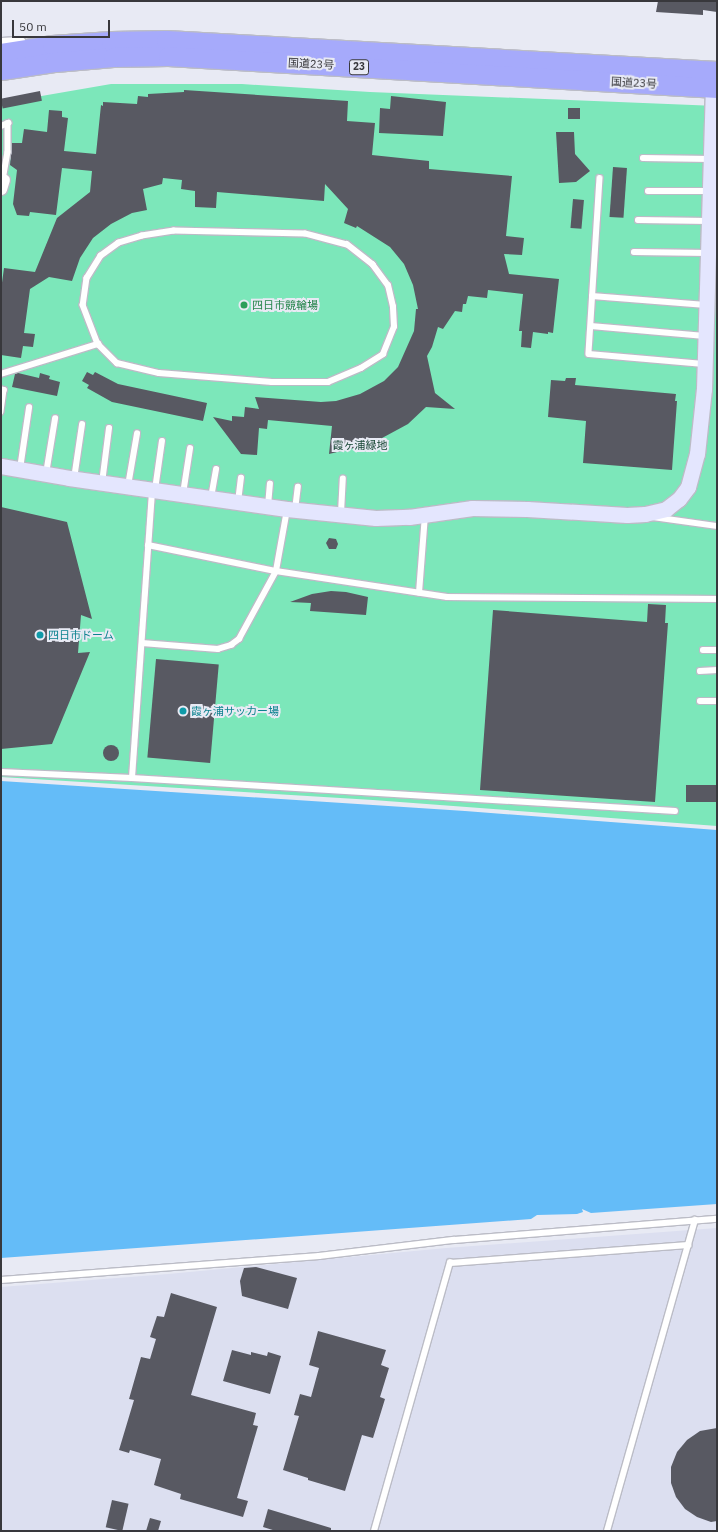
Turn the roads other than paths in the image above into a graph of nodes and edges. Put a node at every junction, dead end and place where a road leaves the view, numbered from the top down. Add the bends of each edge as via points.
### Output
1 (111, 41) junction
2 (1, 43) edge
3 (1, 52) edge
4 (1, 70) edge
5 (716, 82) edge
6 (1, 126) edge
7 (643, 158) dead end
8 (711, 159) junction
9 (600, 178) dead end
10 (2, 182) edge
11 (648, 191) dead end
12 (710, 191) junction
13 (638, 220) dead end
14 (709, 221) junction
15 (634, 252) dead end
16 (708, 253) junction
17 (592, 296) junction
18 (706, 305) junction
19 (591, 326) junction
20 (706, 336) junction
21 (98, 344) junction
22 (704, 364) junction
23 (1, 374) edge
24 (1, 389) edge
25 (29, 408) dead end
26 (1, 412) edge
27 (55, 419) dead end
28 (82, 425) dead end
29 (109, 428) dead end
30 (137, 434) dead end
31 (162, 441) dead end
32 (190, 449) dead end
33 (1, 466) edge
34 (216, 469) dead end
35 (20, 470) junction
36 (46, 474) junction
37 (241, 478) dead end
38 (74, 479) junction
39 (343, 479) dead end
40 (102, 483) junction
41 (270, 484) dead end
42 (128, 487) junction
43 (298, 487) dead end
44 (154, 490) junction
45 (183, 494) junction
46 (211, 498) junction
47 (238, 502) junction
48 (268, 507) junction
49 (291, 510) junction
50 (425, 514) junction
51 (340, 515) junction
52 (635, 515) junction
53 (717, 526) edge
54 (148, 545) junction
55 (276, 571) junction
56 (419, 593) junction
57 (717, 599) edge
58 (142, 643) junction
59 (703, 650) dead end
60 (717, 650) edge
61 (717, 670) edge
62 (700, 671) dead end
63 (700, 701) dead end
64 (717, 701) edge
65 (1, 772) edge
66 (132, 778) junction
67 (675, 811) dead end
68 (717, 1219) edge
69 (695, 1220) junction
70 (688, 1245) junction
71 (1, 1280) edge
72 (374, 1531) edge
73 (607, 1531) edge

1 - 2 street
1 - 3 highway, 国道23号 / 23
1 - 5 highway, 国道23号 / 23 via 218,42
4 - 5 highway, 国道23号 / 23 via 62,61 168,56
5 - 8 street
6 - 10 lane via 8,123 8,152
7 - 8 lane
8 - 12 street
9 - 17 lane
11 - 12 lane
12 - 14 street
13 - 14 lane
14 - 16 street
15 - 16 lane
16 - 18 street
17 - 18 lane
17 - 19 lane
18 - 20 street
19 - 20 lane
19 - 22 lane via 589,354
20 - 22 street
21 - 21 lane via 83,305 87,278 101,256 119,243 174,231 305,234 347,245 373,264 388,286 393,307 394,327 383,354 361,368 328,382 272,382 159,373 117,363
21 - 23 lane
22 - 52 street via 697,454 688,487 679,499 666,509
24 - 26 lane via 4,390
25 - 35 lane
27 - 36 lane
28 - 38 lane
29 - 40 lane
30 - 42 lane
31 - 44 lane
32 - 45 lane
33 - 35 street
34 - 46 lane
35 - 36 street
36 - 38 street
37 - 47 lane
38 - 40 street
39 - 51 lane
40 - 42 street
41 - 48 lane
42 - 44 street
43 - 49 lane
44 - 45 street
44 - 54 lane
45 - 46 street
46 - 47 street
47 - 48 street
48 - 49 street
49 - 51 street
49 - 55 lane
50 - 51 street via 376,518
50 - 52 street via 472,508
50 - 56 lane
52 - 53 lane
54 - 55 lane
54 - 58 lane
55 - 56 lane
55 - 58 lane via 239,639 231,645 218,649
56 - 57 lane via 447,597
58 - 66 lane
59 - 60 lane
61 - 62 lane
63 - 64 lane
65 - 66 lane
66 - 67 lane
68 - 69 lane
69 - 70 lane
69 - 71 lane via 454,1240 319,1256
70 - 72 lane via 450,1263
70 - 73 lane

